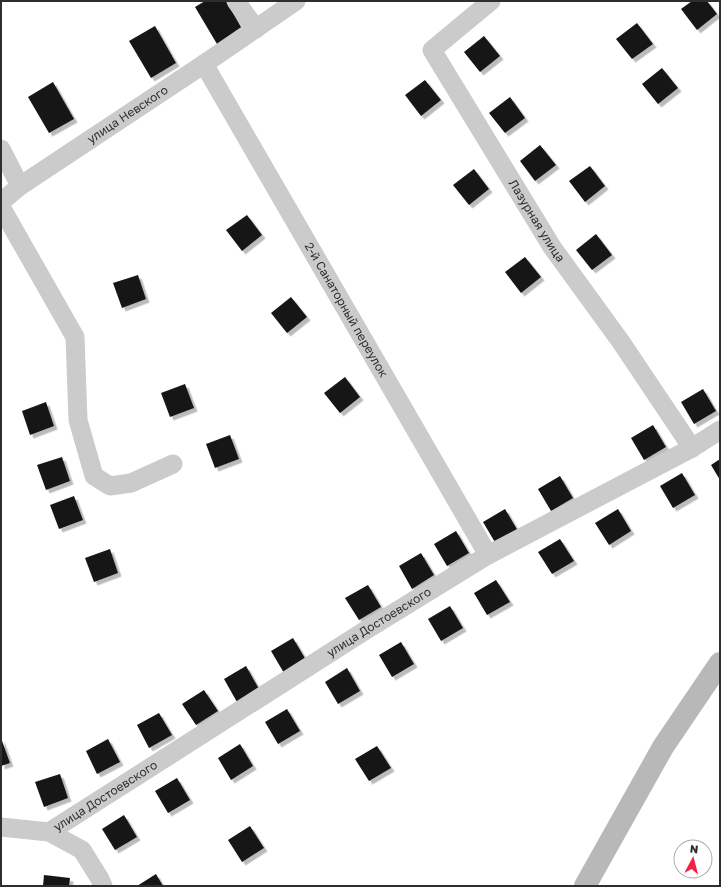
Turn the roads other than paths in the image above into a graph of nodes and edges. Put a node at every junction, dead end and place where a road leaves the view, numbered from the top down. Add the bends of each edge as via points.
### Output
1 (236, 1) edge
2 (296, 1) edge
3 (491, 1) edge
4 (256, 29) junction
5 (204, 64) junction
6 (1, 149) edge
7 (20, 186) junction
8 (1, 202) edge
9 (1, 207) edge
10 (720, 430) edge
11 (692, 448) junction
12 (173, 464) dead end
13 (488, 555) junction
14 (720, 664) edge
15 (1, 827) edge
16 (49, 832) junction
17 (103, 886) edge
18 (585, 886) edge

1 - 4 street
2 - 4 street, улица Невского
3 - 11 street, Лазурная улица via 432,50 552,247 621,342
4 - 5 street, улица Невского
5 - 7 street, улица Невского
5 - 13 street, 2-й Санаторный переулок
6 - 7 street
7 - 8 street, улица Невского
9 - 12 street via 75,337 78,420 94,476 110,486 131,483
10 - 11 street, улица Достоевского
11 - 13 street, улица Достоевского
13 - 16 street, улица Достоевского
14 - 18 street via 663,747
15 - 16 street, улица Достоевского
16 - 17 street, улица Достоевского via 82,850

